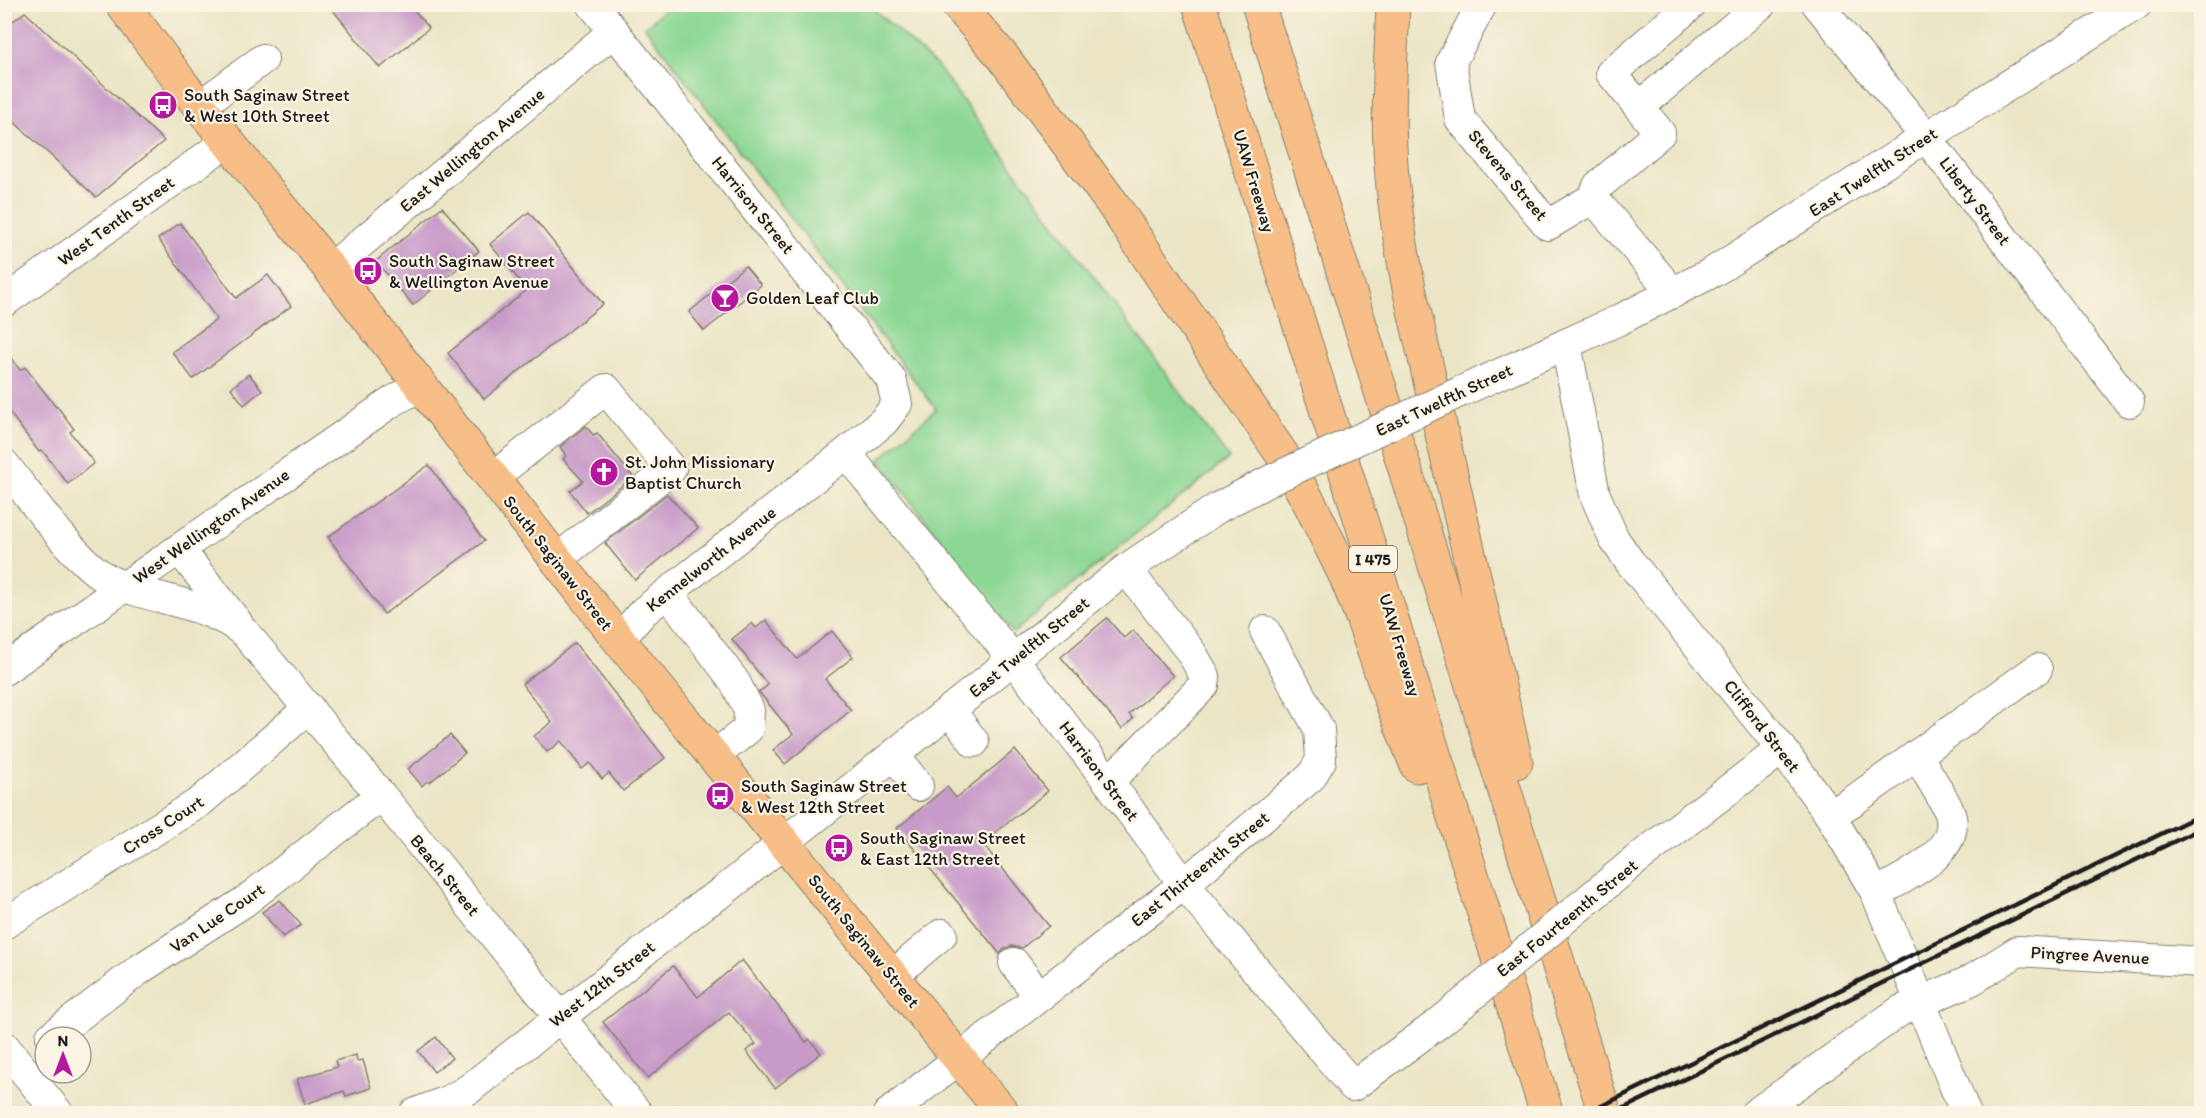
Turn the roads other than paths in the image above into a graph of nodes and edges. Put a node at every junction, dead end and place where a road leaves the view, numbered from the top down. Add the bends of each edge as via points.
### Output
1 (122, 4) edge
2 (592, 4) edge
3 (957, 4) edge
4 (984, 4) edge
5 (1199, 4) edge
6 (1258, 4) edge
7 (1393, 4) edge
8 (1406, 4) edge
9 (1482, 4) edge
10 (1692, 4) edge
11 (1761, 4) edge
12 (1817, 4) edge
13 (2137, 4) edge
14 (614, 31) junction
15 (263, 58) dead end
16 (200, 106) junction
17 (1639, 107) junction
18 (1926, 137) junction
19 (228, 141) junction
20 (1391, 163) junction
21 (1593, 198) junction
22 (1113, 203) junction
23 (330, 268) junction
24 (1673, 293) junction
25 (4, 302) edge
26 (1566, 344) junction
27 (891, 379) joint
28 (421, 386) junction
29 (2129, 402) dead end
30 (846, 453) junction
31 (4, 464) edge
32 (492, 478) junction
33 (179, 549) junction
34 (556, 560) junction
35 (1126, 569) junction
36 (126, 586) junction
37 (668, 593) junction
38 (1265, 631) dead end
39 (250, 639) junction
40 (619, 640) junction
41 (1012, 659) junction
42 (2037, 669) dead end
43 (4, 670) edge
44 (309, 708) junction
45 (950, 710) junction
46 (974, 742) dead end
47 (1782, 749) junction
48 (894, 755) junction
49 (1917, 755) junction
50 (714, 756) junction
51 (1108, 781) junction
52 (918, 786) dead end
53 (380, 796) junction
54 (1830, 815) junction
55 (784, 842) junction
56 (1184, 884) junction
57 (1876, 893) junction
58 (4, 924) edge
59 (942, 934) dead end
60 (2202, 962) edge
61 (1014, 963) dead end
62 (892, 976) junction
63 (1039, 996) junction
64 (1920, 1002) junction
65 (1513, 1003) junction
66 (1572, 1009) junction
67 (559, 1017) junction
68 (67, 1025) edge
69 (33, 1046) edge
70 (11, 1054) edge
71 (959, 1059) junction
72 (1353, 1086) joint
73 (59, 1113) edge
74 (414, 1113) edge
75 (638, 1113) edge
76 (888, 1113) edge
77 (1004, 1113) edge
78 (1547, 1113) edge
79 (1605, 1113) edge
80 (1755, 1113) edge
81 (1966, 1113) edge

1 - 16 main road, South Saginaw Street
2 - 14 street, Harrison Street
3 - 22 main road via 1028,88
4 - 22 main road via 1039,83
5 - 65 main road, UAW Freeway / I 475
6 - 66 main road
7 - 20 main road
8 - 20 main road
9 - 21 street, Stevens Street via 1451,62 1460,119 1548,225
10 - 17 street via 1611,73
11 - 17 street
12 - 18 street, Liberty Street
13 - 18 street, East Twelfth Street
14 - 23 street, East Wellington Avenue
14 - 27 street, Harrison Street
15 - 16 street
16 - 19 main road, South Saginaw Street
17 - 21 street via 1660,133 1598,186
18 - 24 street, East Twelfth Street via 1762,242
18 - 29 street, Liberty Street
19 - 23 main road, South Saginaw Street
19 - 25 street, West Tenth Street
20 - 66 main road via 1408,288
21 - 24 street
22 - 65 main road via 1268,433 1311,504 1359,609 1389,696
23 - 28 main road, South Saginaw Street
24 - 26 street, East Twelfth Street
26 - 35 street, East Twelfth Street, bridge via 1273,479 1219,507
26 - 47 street, Clifford Street via 1595,495 1614,539
27 - 30 street, Kennelworth Avenue via 897,404 884,422
28 - 32 main road, South Saginaw Street
28 - 33 street, West Wellington Avenue via 393,400
30 - 37 street, Kennelworth Avenue
30 - 41 street, Harrison Street
31 - 36 street, Beach Street via 85,562 109,580
32 - 34 main road, South Saginaw Street
32 - 34 street via 606,389 671,470
33 - 36 street, West Wellington Avenue
33 - 39 street, Beach Street
34 - 40 main road, South Saginaw Street
35 - 41 street, East Twelfth Street
35 - 51 street via 1205,676 1204,685
36 - 39 street, Beach Street via 204,609 227,620
36 - 43 street, West Wellington Avenue
37 - 40 street, Kennelworth Avenue via 643,612
37 - 50 street via 735,682 749,710 748,729
38 - 56 street, East Thirteenth Street via 1319,729 1321,760 1311,777
39 - 44 street, Beach Street
40 - 50 main road, South Saginaw Street
41 - 45 street, East Twelfth Street
41 - 51 street, Harrison Street
42 - 49 street
44 - 53 street, Beach Street
44 - 58 street, Cross Court via 208,795
45 - 46 street
45 - 48 street, East Twelfth Street
47 - 54 street, Clifford Street
47 - 72 street, East Fourteenth Street, bridge via 1636,860 1439,1023
48 - 52 street
48 - 55 street, East Twelfth Street
49 - 54 street
49 - 57 street via 1950,813 1951,831 1941,851
50 - 55 main road, South Saginaw Street
51 - 56 street, Harrison Street
53 - 67 street, Beach Street
53 - 68 street, Van Lue Court via 244,902 140,969
54 - 57 street, Clifford Street
55 - 62 main road, South Saginaw Street
55 - 67 street, West 12th Street
56 - 63 street, East Thirteenth Street
56 - 72 street, Harrison Street
57 - 64 street, Clifford Street
59 - 62 street
60 - 64 street, Pingree Avenue via 2018,951 1972,980
61 - 63 street
62 - 71 main road, South Saginaw Street
63 - 71 street, East Thirteenth Street
64 - 80 street, Pingree Avenue via 1900,1011
64 - 81 street, Clifford Street
65 - 78 main road, UAW Freeway / I 475
66 - 79 main road
67 - 74 street, West 12th Street via 469,1089
67 - 75 street, Beach Street
69 - 70 street
70 - 73 street
71 - 76 street, East Thirteenth Street
71 - 77 main road, South Saginaw Street

